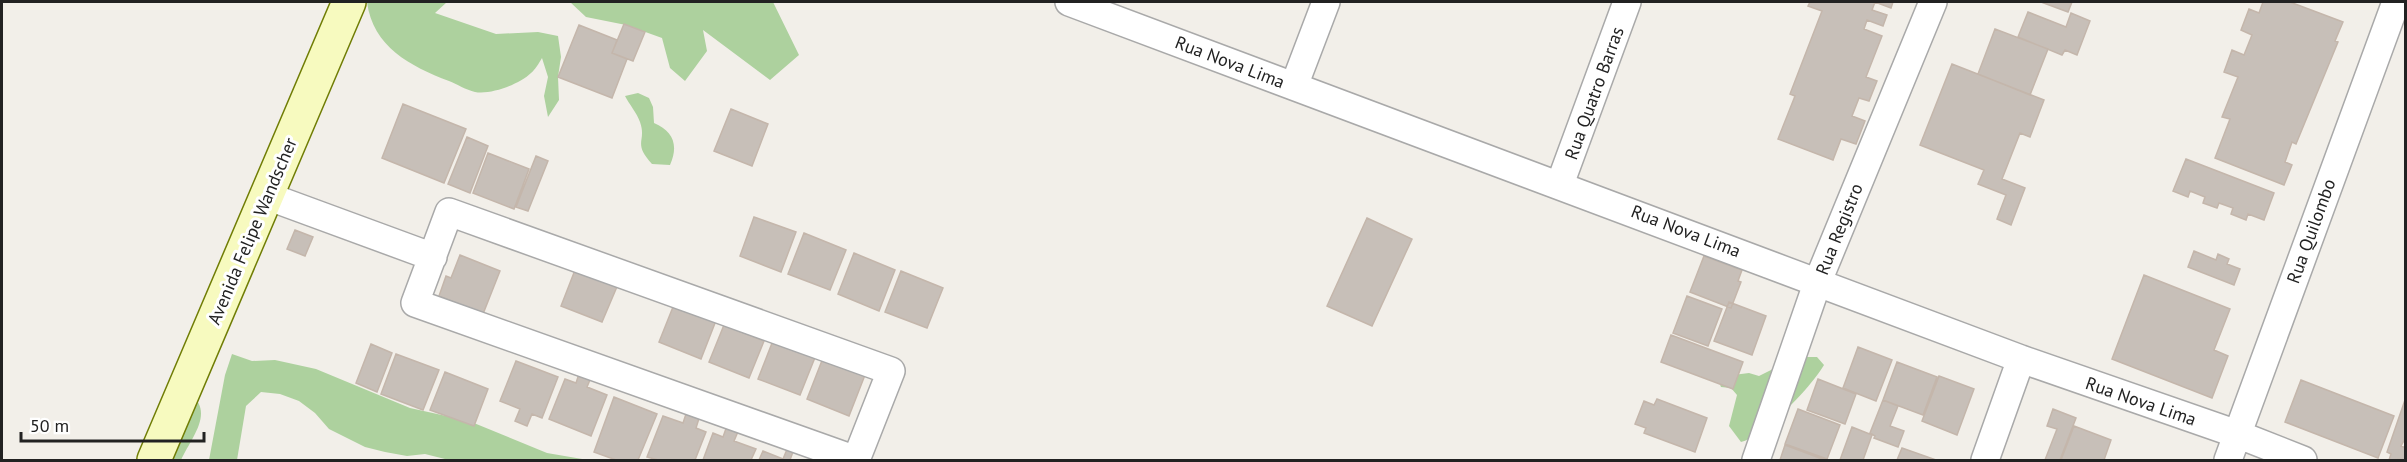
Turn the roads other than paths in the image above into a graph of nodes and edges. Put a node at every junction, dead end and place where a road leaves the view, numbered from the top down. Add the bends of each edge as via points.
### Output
1 (349, 2) edge
2 (1069, 2) edge
3 (1326, 2) edge
4 (1627, 2) edge
5 (1933, 2) edge
6 (2396, 2) edge
7 (1294, 86) junction
8 (1560, 184) junction
9 (267, 196) junction
10 (433, 257) junction
11 (1818, 281) junction
12 (2021, 359) junction
13 (2236, 434) junction
14 (154, 460) edge
15 (1756, 460) edge
16 (1985, 460) edge
17 (2228, 460) edge
18 (2303, 460) edge

1 - 9 street, Avenida Felipe Wandscher
2 - 7 street, Rua Nova Lima
3 - 7 street
4 - 8 street, Rua Quatro Barras
5 - 11 street, Rua Registro
6 - 13 street, Rua Quilombo
7 - 8 street, Rua Nova Lima
8 - 11 street, Rua Nova Lima
9 - 10 street
9 - 14 street, Avenida Felipe Wandscher
10 - 10 street via 415,303 856,460 891,371 449,212
11 - 12 street, Rua Nova Lima
11 - 15 street, Rua Registro
12 - 13 street, Rua Nova Lima
12 - 16 street
13 - 17 street, Rua Quilombo
13 - 18 street, Rua Nova Lima

